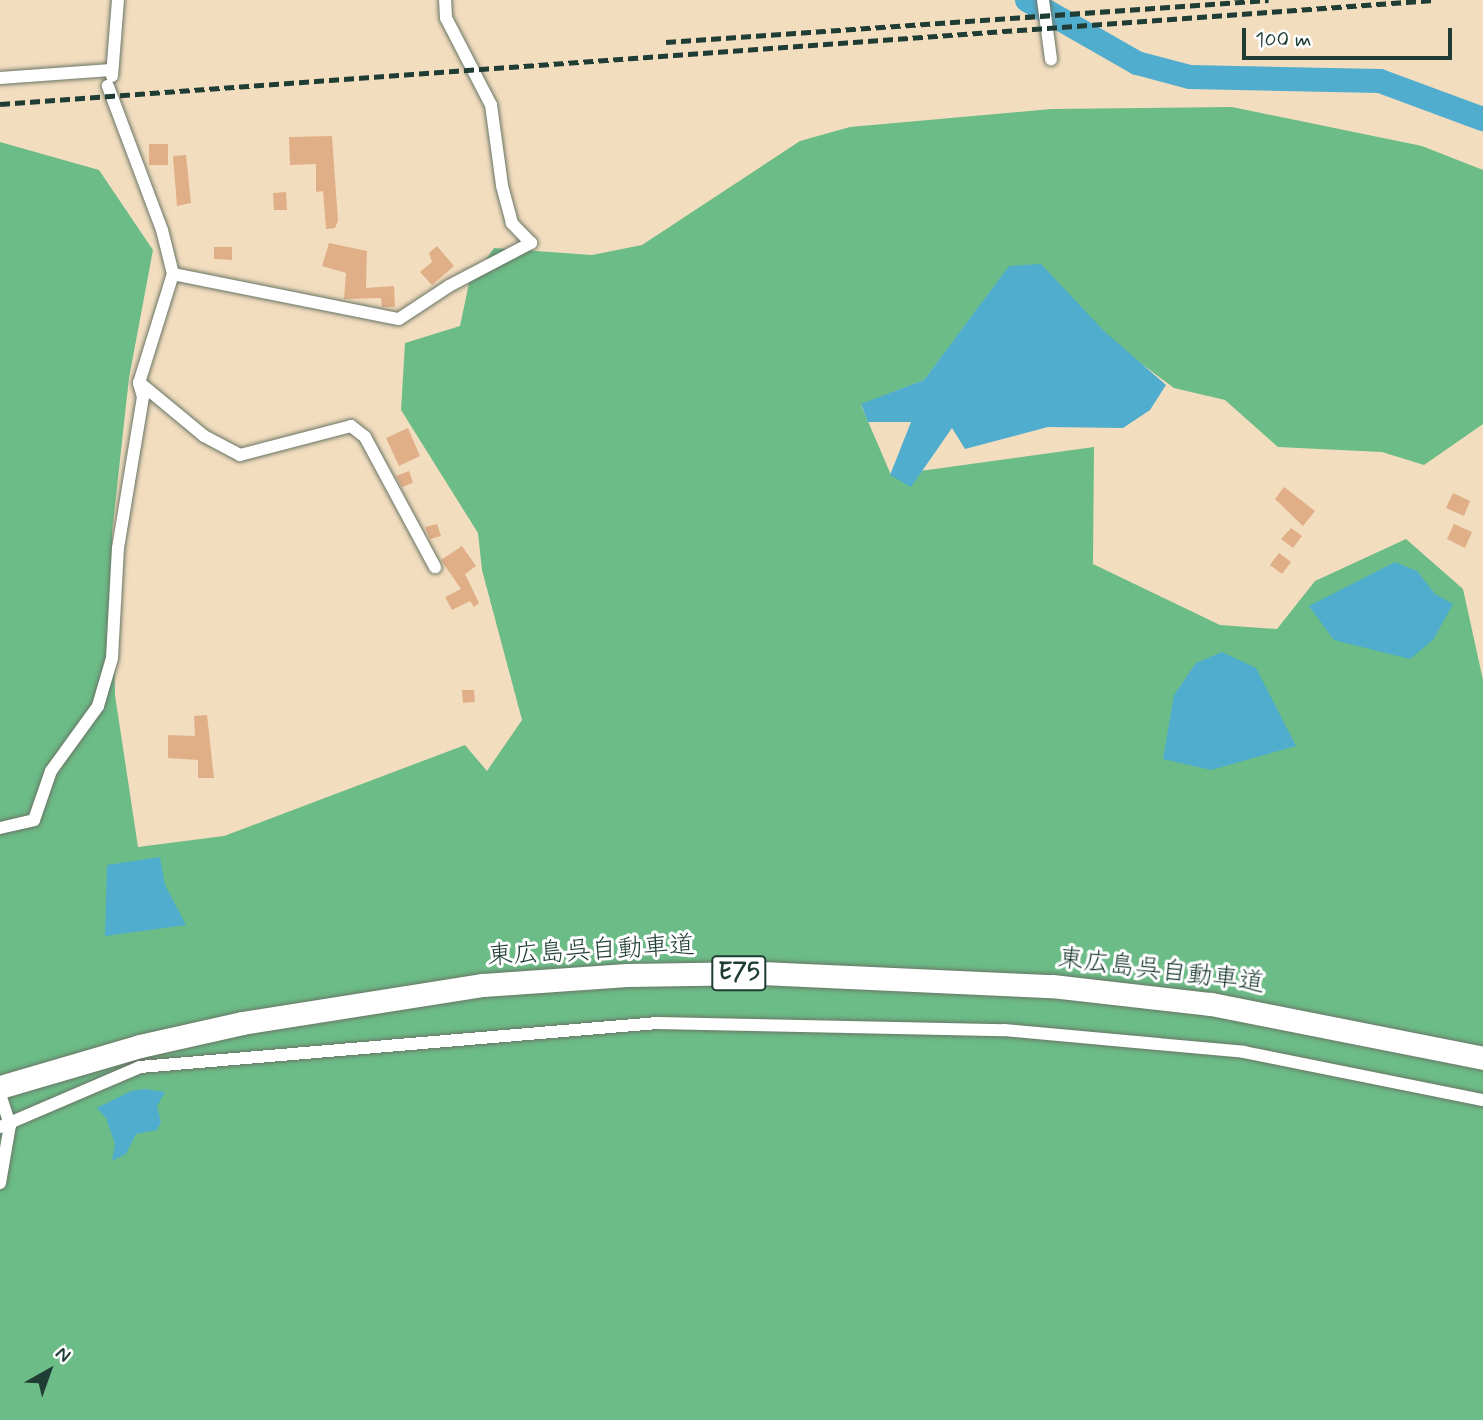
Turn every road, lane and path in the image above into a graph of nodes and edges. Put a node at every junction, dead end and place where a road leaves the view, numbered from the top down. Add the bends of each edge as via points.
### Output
1 (118, 0) edge
2 (445, 0) edge
3 (1043, 0) edge
4 (1051, 59) dead end
5 (110, 78) junction
6 (0, 79) edge
7 (173, 274) junction
8 (139, 383) junction
9 (435, 567) dead end
10 (0, 828) edge
11 (1483, 1058) edge
12 (1, 1095) edge
13 (1483, 1100) edge
14 (5, 1126) edge
15 (0, 1183) edge

1 - 5 street
2 - 7 street via 446,18 491,106 512,223 531,243 449,286 399,319
3 - 4 street
5 - 6 street
5 - 7 street
7 - 8 street
8 - 9 street via 204,436 240,455 351,426 365,437
8 - 10 street via 143,397 118,548 112,658 98,706 51,771 34,820
11 - 12 highway, 東広島呉自動車道 / E75 via 1211,1004 1052,985 761,973 640,975 483,985 336,1006 140,1046
12 - 14 street
13 - 14 street via 1244,1052 1004,1030 657,1023 140,1068
14 - 15 street

